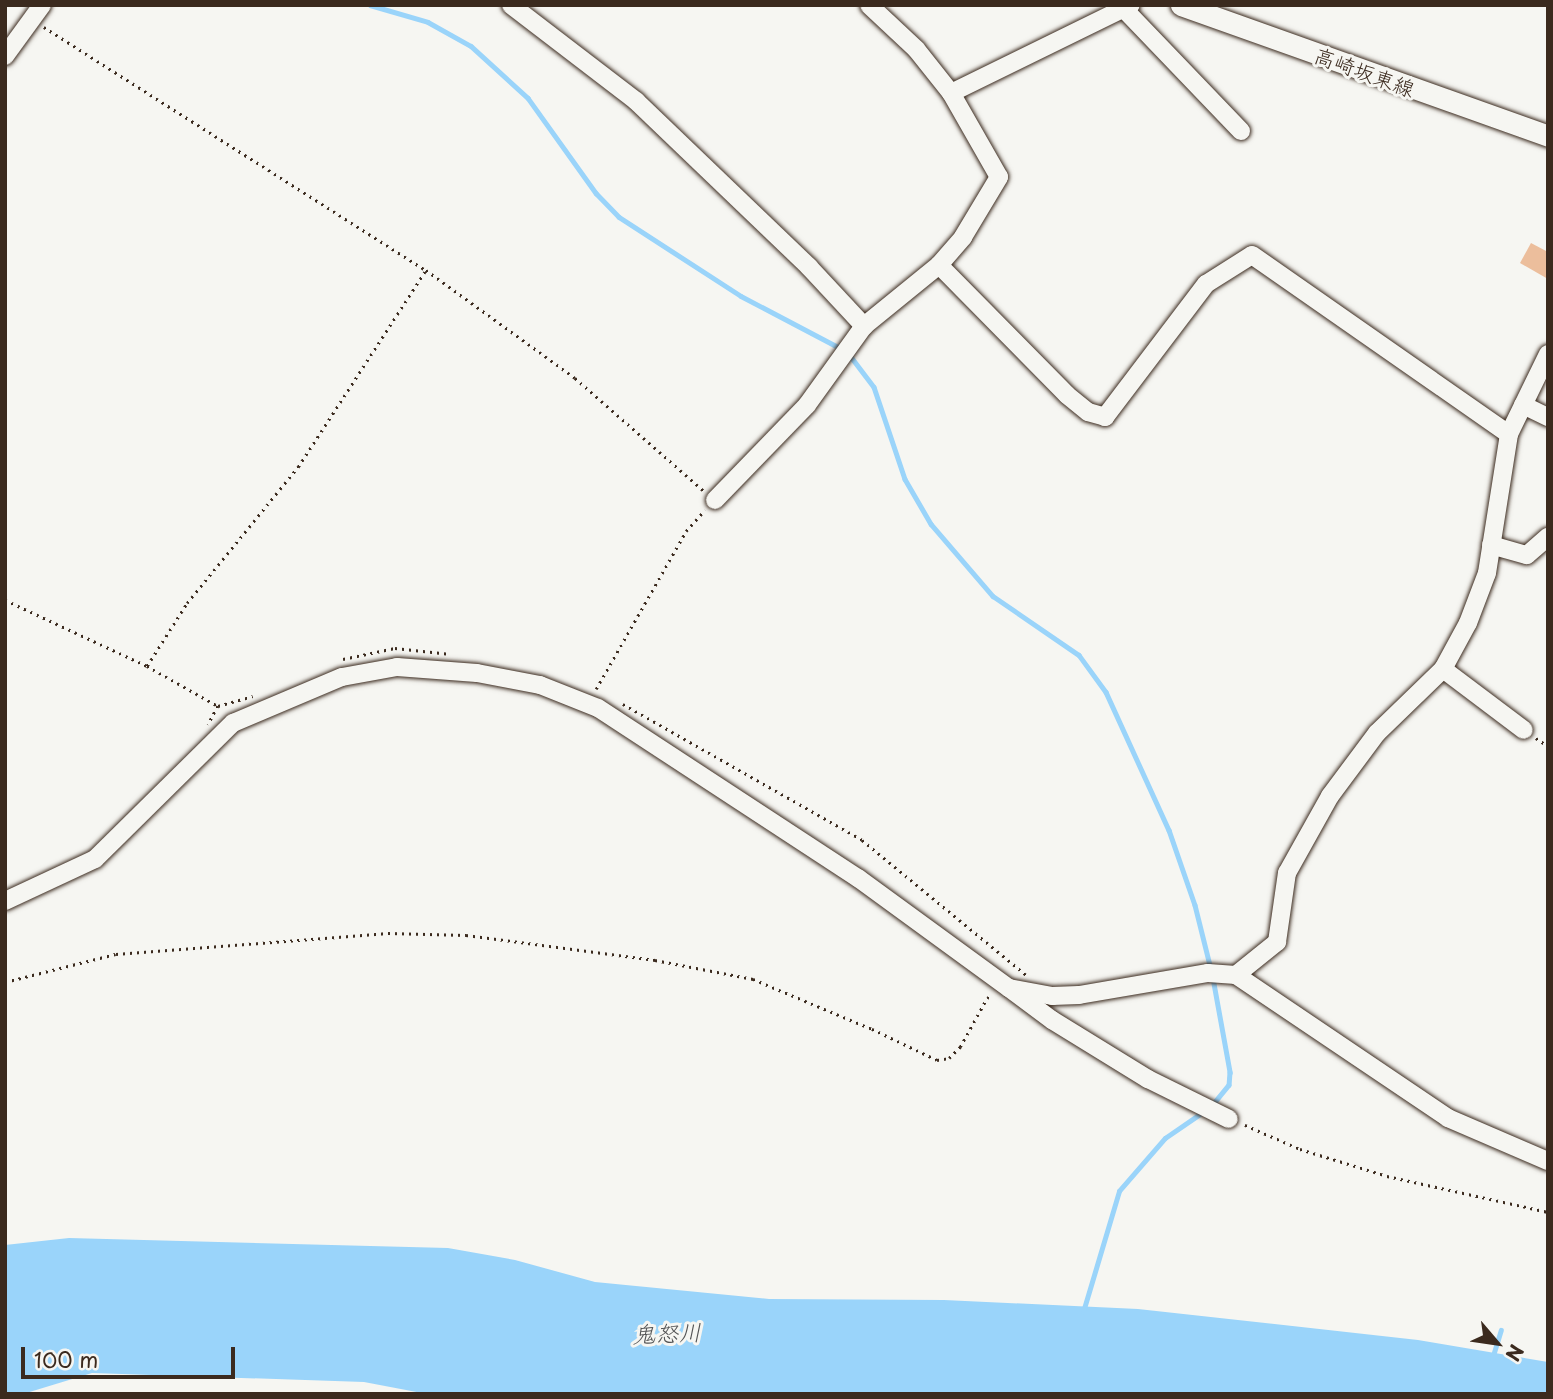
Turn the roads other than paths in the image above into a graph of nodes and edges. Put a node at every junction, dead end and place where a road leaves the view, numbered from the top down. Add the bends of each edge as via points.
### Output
1 (511, 5) edge
2 (869, 5) edge
3 (1181, 5) edge
4 (1128, 7) edge
5 (37, 13) edge
6 (5, 56) edge
7 (951, 93) junction
8 (1241, 131) dead end
9 (1548, 136) edge
10 (939, 265) junction
11 (864, 326) junction
12 (1548, 354) edge
13 (1523, 405) junction
14 (1548, 417) edge
15 (1509, 434) junction
16 (715, 500) road end
17 (1548, 537) edge
18 (1491, 545) junction
19 (1443, 669) junction
20 (1524, 730) dead end
21 (5, 901) edge
22 (1236, 975) junction
23 (1002, 990) junction
24 (1229, 1119) road end
25 (1548, 1161) edge

1 - 11 street via 636,101
2 - 7 street via 916,49
3 - 9 main road, 高崎坂東線
4 - 7 street
4 - 8 street
5 - 6 street
7 - 10 street via 999,177 963,237
10 - 11 street
10 - 15 street via 1088,412 1105,417 1206,284 1252,255
11 - 16 street via 807,405
12 - 13 street
13 - 14 street
13 - 15 street
15 - 18 street
17 - 18 street via 1527,555
18 - 19 street via 1480,594
19 - 20 street
19 - 22 street via 1377,733 1330,796 1287,873 1277,942
21 - 23 street via 95,859 233,723 342,677 397,667 477,673 540,685 598,708 858,878
22 - 23 street via 1208,973 1079,995
22 - 25 street via 1448,1118
23 - 24 street via 1148,1079

